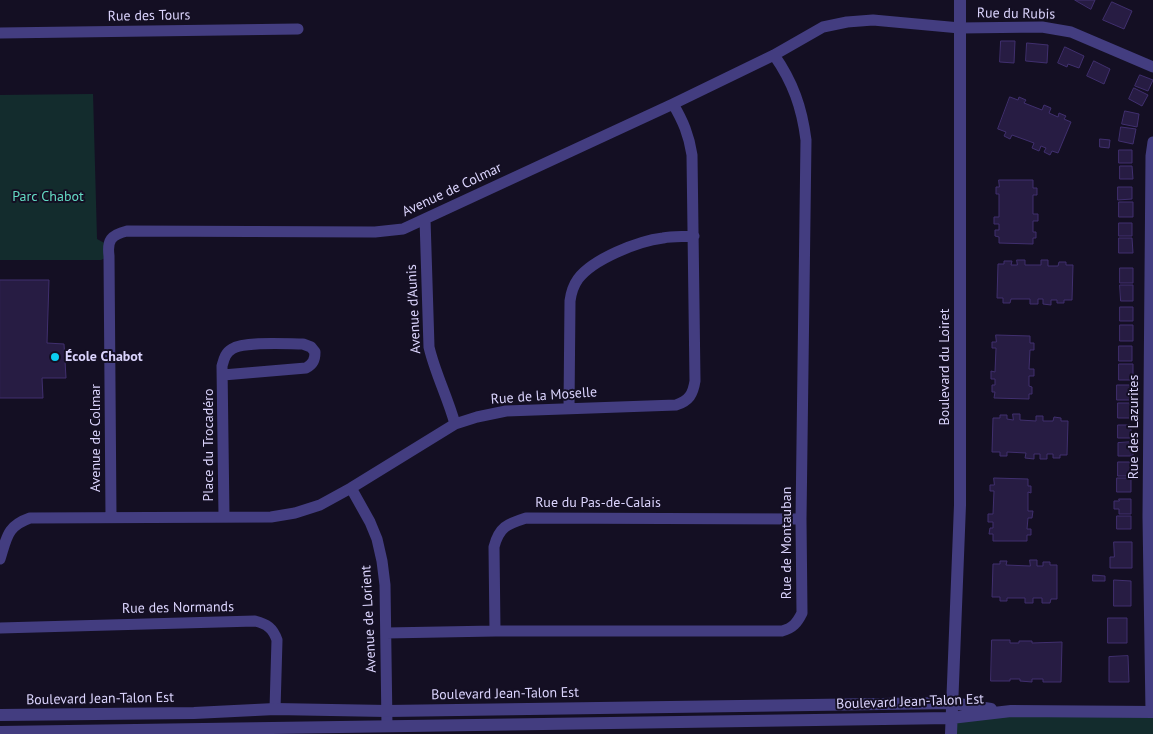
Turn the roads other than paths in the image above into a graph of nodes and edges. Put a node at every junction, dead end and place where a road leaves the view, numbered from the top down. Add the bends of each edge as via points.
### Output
1 (960, 0) edge
2 (298, 28) dead end
3 (960, 28) junction
4 (0, 33) edge
5 (774, 55) junction
6 (1153, 67) edge
7 (673, 104) junction
8 (1153, 142) edge
9 (425, 219) junction
10 (694, 236) junction
11 (223, 374) junction
12 (569, 408) junction
13 (455, 424) junction
14 (351, 488) junction
15 (224, 516) junction
16 (112, 517) junction
17 (802, 519) junction
18 (0, 559) edge
19 (1152, 571) edge
20 (0, 628) edge
21 (495, 631) junction
22 (386, 633) junction
23 (952, 704) junction
24 (275, 710) junction
25 (387, 711) junction
26 (1011, 711) junction
27 (194, 712) junction
28 (1152, 712) edge
29 (0, 715) edge
30 (951, 718) junction
31 (387, 726) junction
32 (0, 732) edge
33 (194, 732) edge
34 (951, 734) edge

1 - 3 street, Boulevard du Loiret
2 - 4 street, Rue des Tours
3 - 5 street, Avenue de Colmar via 873,20 847,22 823,27
3 - 6 street, Rue du Rubis via 1042,27 1071,32
3 - 23 street, Boulevard du Loiret via 960,505
5 - 7 street, Avenue de Colmar
5 - 17 street, Rue de Montauban via 794,89 803,115 806,140
7 - 9 street, Avenue de Colmar
7 - 10 street, Rue de la Moselle via 689,136
8 - 19 street, Rue des Lazurites via 1148,517
9 - 13 street, Avenue d'Aunis via 429,347
9 - 16 street, Avenue de Colmar via 403,229 375,232 117,233 108,246
10 - 12 street via 662,238 638,244 609,256 586,270 577,280 570,301
10 - 12 street, Rue de la Moselle via 695,381 689,398 676,404
11 - 11 street, Place du Trocadéro via 225,356 241,345 303,344 315,352 315,359 306,368
11 - 15 street, Place du Trocadéro
12 - 13 street, Rue de la Moselle via 506,411
13 - 14 street, Rue de la Moselle
14 - 15 street, Rue de la Moselle via 320,505 295,513 271,517
14 - 22 street, Avenue de Lorient via 379,546 385,585
15 - 16 street, Rue de la Moselle
16 - 18 street, Rue de la Moselle via 30,518 20,521 7,538
17 - 21 street, Rue du Pas-de-Calais via 526,518 511,523 496,536 494,547
17 - 21 street, Rue de Montauban via 802,613 791,629
19 - 28 street, Rue des Lazurites
20 - 24 street, Rue des Normands via 263,623 270,627 278,640
21 - 22 street, Rue de Montauban
22 - 25 street, Avenue de Lorient
23 - 25 street, Boulevard Jean-Talon Est
23 - 26 street, Boulevard Jean-Talon Est
23 - 30 street, Boulevard du Loiret
24 - 25 street, Boulevard Jean-Talon Est
24 - 27 street, Boulevard Jean-Talon Est
25 - 31 street, Avenue de Lorient
26 - 28 street, Boulevard Jean-Talon Est
26 - 30 street, Boulevard Jean-Talon Est
27 - 29 street, Boulevard Jean-Talon Est
27 - 33 street
30 - 31 street, Boulevard Jean-Talon Est
30 - 34 street, Boulevard du Loiret
31 - 33 street, Boulevard Jean-Talon Est
32 - 33 street, Boulevard Jean-Talon Est

